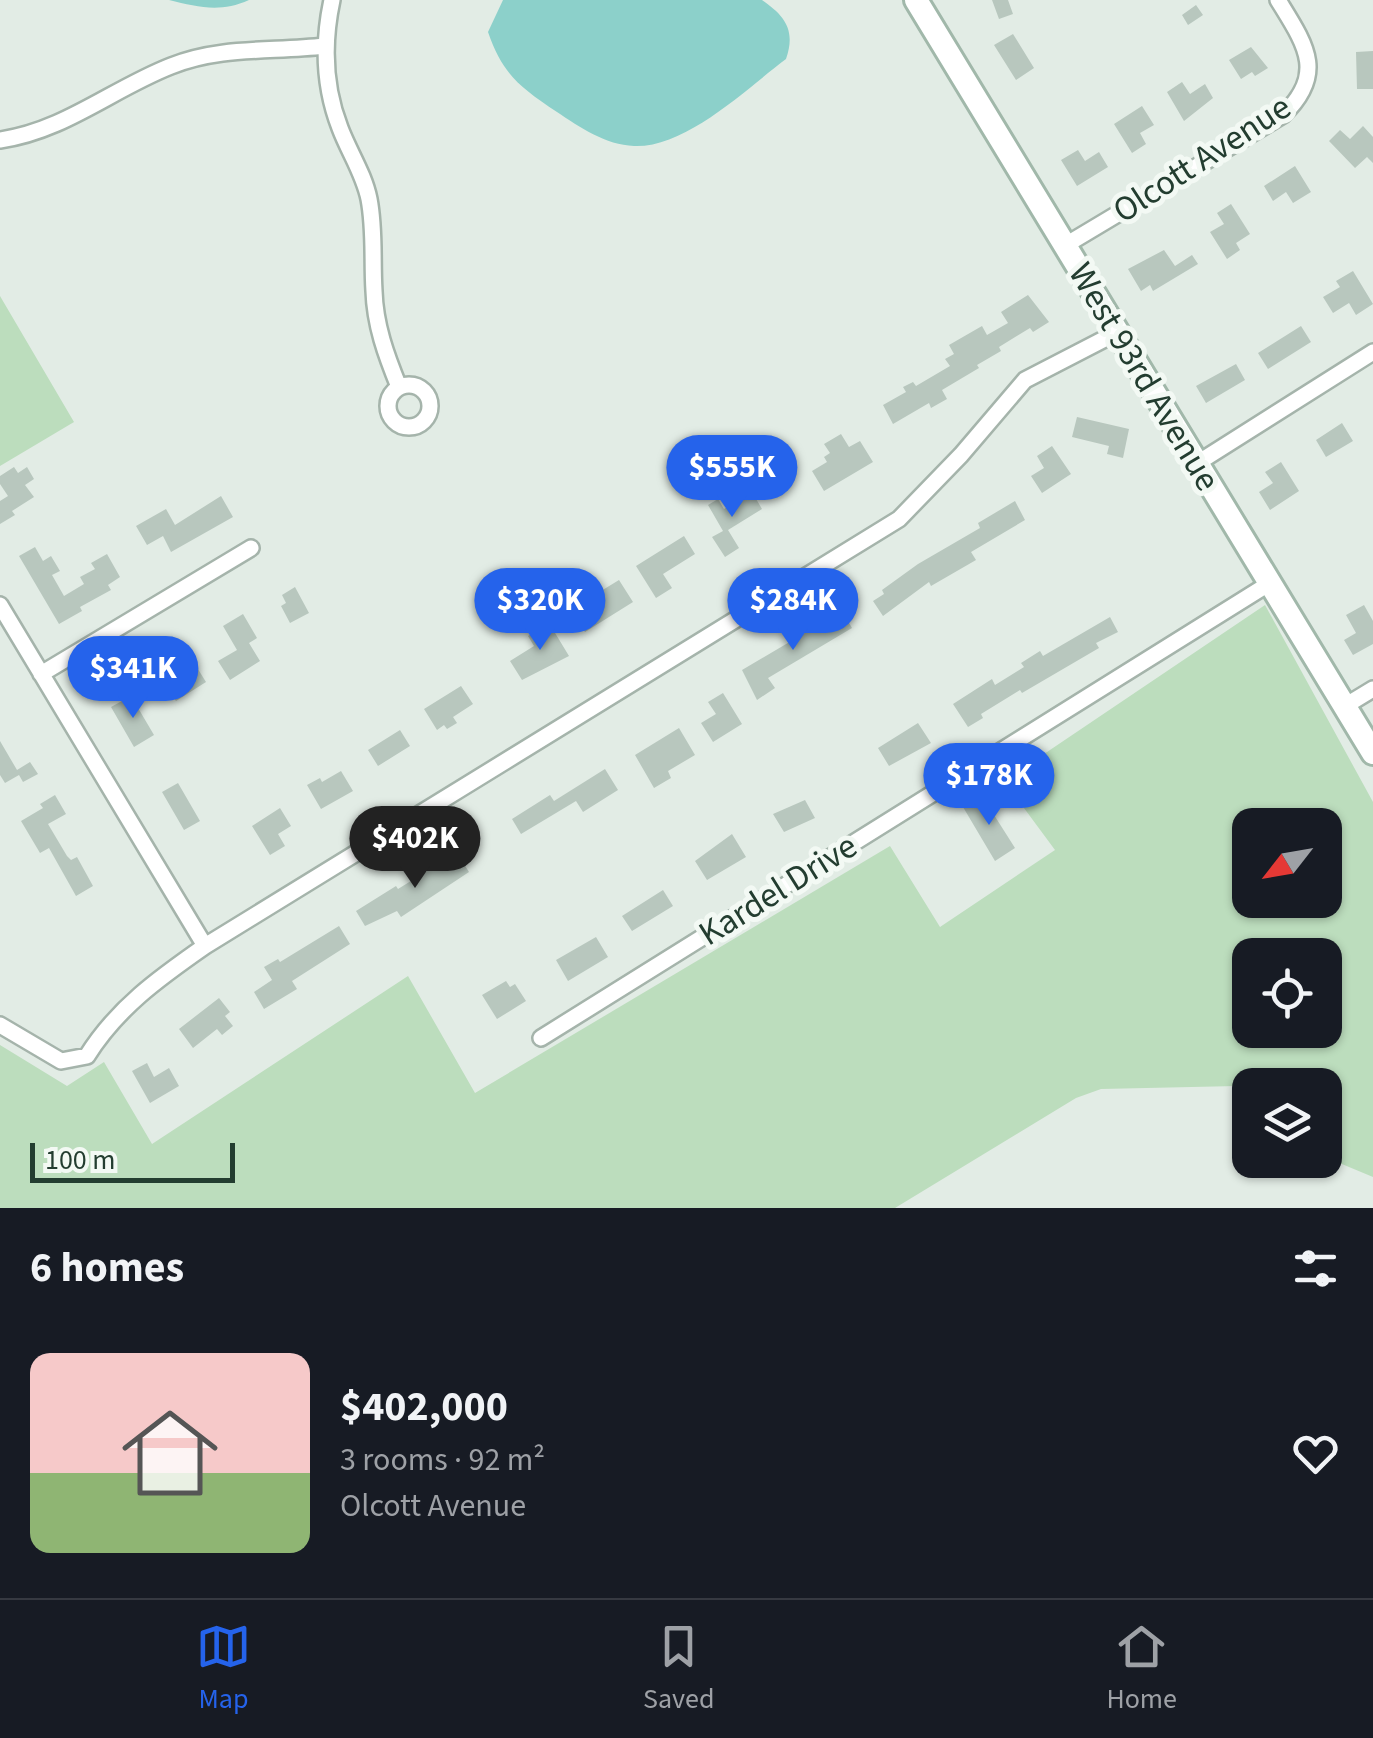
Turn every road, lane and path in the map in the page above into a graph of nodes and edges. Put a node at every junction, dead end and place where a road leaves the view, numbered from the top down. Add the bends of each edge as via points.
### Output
1 (332, 0) edge
2 (916, 0) edge
3 (1278, 0) edge
4 (324, 46) junction
5 (0, 140) edge
6 (1064, 246) junction
7 (1116, 333) junction
8 (1373, 352) edge
9 (399, 387) dead end
10 (1196, 464) junction
11 (251, 548) dead end
12 (1270, 584) junction
13 (0, 605) edge
14 (41, 674) junction
15 (1373, 689) edge
16 (1346, 706) junction
17 (1373, 753) edge
18 (205, 946) junction
19 (0, 1025) edge
20 (540, 1038) dead end

1 - 4 street
2 - 6 street, West 93rd Avenue
3 - 6 street, Olcott Avenue via 1309,61 1308,84 1298,100
4 - 5 street via 252,48 172,65 58,125
4 - 9 street via 338,122 368,195 375,310
6 - 7 street, West 93rd Avenue
7 - 10 street, West 93rd Avenue
7 - 18 street via 1025,380 900,519
8 - 10 street
10 - 12 street, West 93rd Avenue
11 - 14 street
12 - 16 street, West 93rd Avenue
12 - 20 street, Kardel Drive
13 - 14 street
14 - 18 street
15 - 16 street
16 - 17 street, West 93rd Avenue
18 - 19 street via 147,986 86,1056 61,1061

